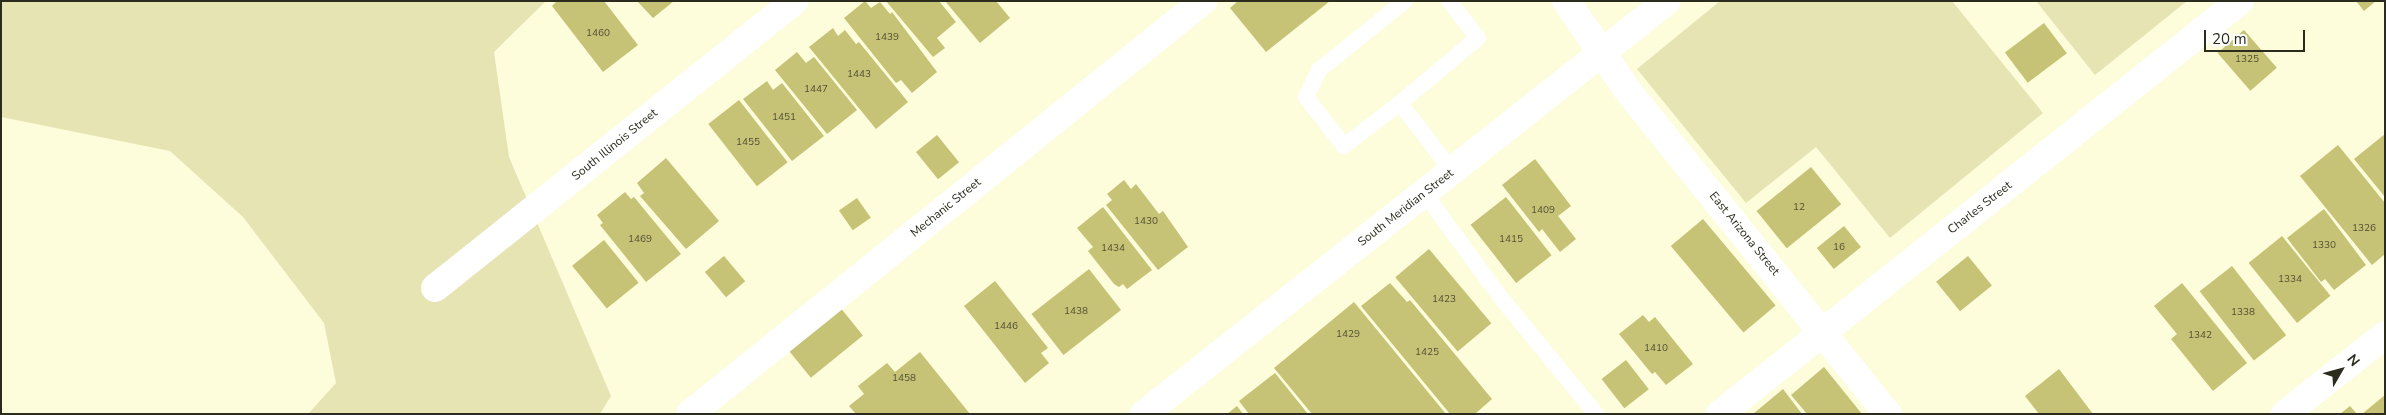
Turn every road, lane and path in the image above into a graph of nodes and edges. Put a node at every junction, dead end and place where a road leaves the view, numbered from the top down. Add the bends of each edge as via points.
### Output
1 (794, 1) edge
2 (1203, 1) edge
3 (1405, 1) edge
4 (1449, 1) edge
5 (1566, 1) edge
6 (1666, 1) edge
7 (2240, 1) edge
8 (1602, 53) junction
9 (1400, 103) junction
10 (1452, 172) junction
11 (1424, 193) junction
12 (436, 288) dead end
13 (1823, 333) junction
14 (2385, 335) edge
15 (690, 414) edge
16 (1144, 414) edge
17 (1596, 414) edge
18 (1720, 414) edge
19 (1888, 414) edge
20 (2285, 414) edge

1 - 12 street, South Illinois Street
2 - 15 street, Mechanic Street
3 - 9 lane via 1319,70 1306,97 1344,146
4 - 9 lane via 1478,38
5 - 8 street, East Arizona Street
6 - 8 street, South Meridian Street
7 - 13 street, Charles Street
8 - 10 street, South Meridian Street
8 - 13 street, East Arizona Street via 1628,91
9 - 10 lane
10 - 11 street, South Meridian Street
11 - 16 street, South Meridian Street
11 - 17 lane via 1502,299
13 - 18 street, Charles Street
13 - 19 street, East Arizona Street
14 - 20 street

